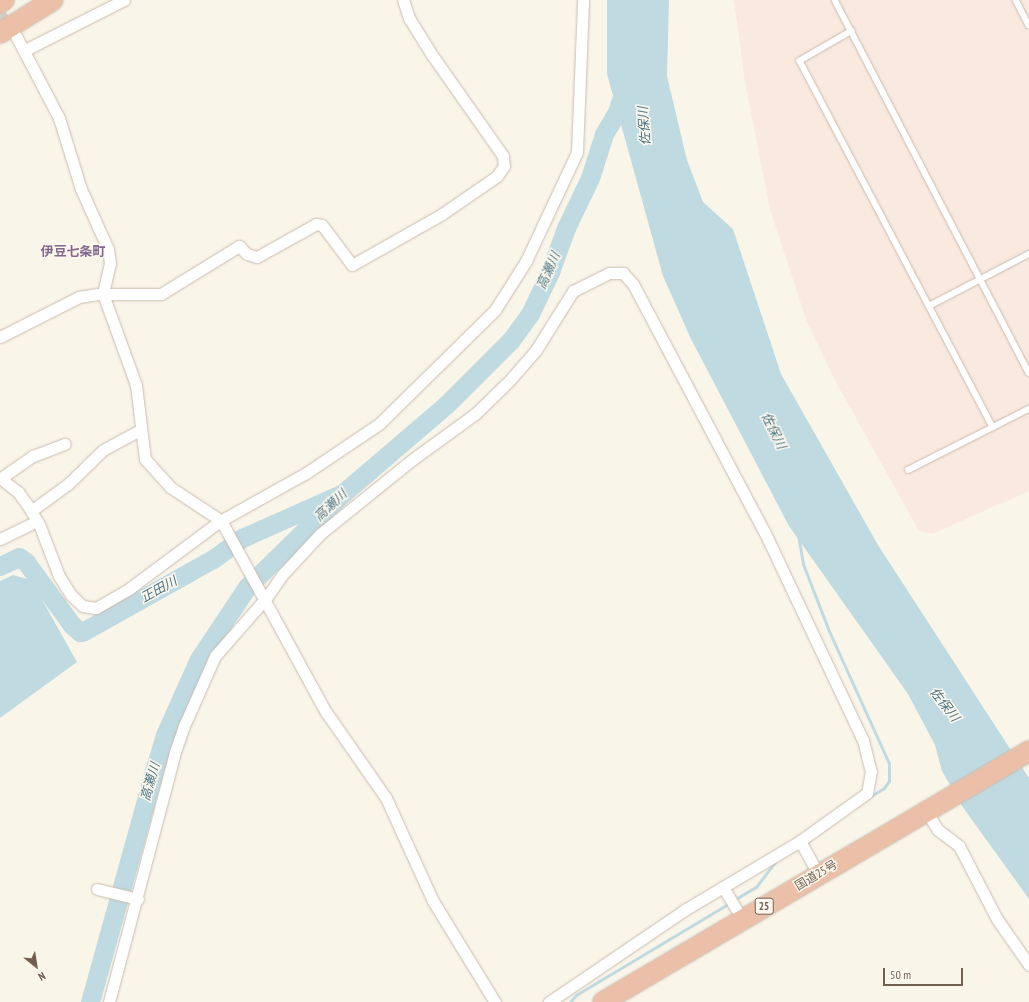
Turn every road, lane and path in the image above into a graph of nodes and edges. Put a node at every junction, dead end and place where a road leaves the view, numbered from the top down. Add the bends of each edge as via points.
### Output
1 (4, 0) edge
2 (53, 0) edge
3 (124, 0) edge
4 (403, 0) edge
5 (583, 0) edge
6 (835, 0) edge
7 (1016, 0) edge
8 (0, 3) edge
9 (1029, 25) edge
10 (852, 31) junction
11 (8, 34) edge
12 (25, 50) junction
13 (1029, 254) edge
14 (979, 280) junction
15 (103, 294) junction
16 (929, 306) junction
17 (0, 337) edge
18 (1029, 373) edge
19 (1029, 409) edge
20 (993, 427) junction
21 (140, 430) junction
22 (65, 444) dead end
23 (908, 470) dead end
24 (0, 478) edge
25 (31, 511) junction
26 (37, 521) junction
27 (220, 521) junction
28 (0, 539) edge
29 (265, 597) junction
30 (1029, 751) edge
31 (934, 806) junction
32 (800, 841) junction
33 (818, 874) junction
34 (723, 887) junction
35 (97, 889) dead end
36 (136, 898) junction
37 (742, 919) junction
38 (1029, 965) edge
39 (109, 1002) edge
40 (495, 1002) edge
41 (549, 1002) edge
42 (603, 1002) edge

1 - 8 highway
2 - 11 highway
3 - 12 street
4 - 15 street via 416,30 504,156 504,166 497,176 442,214 352,265 322,225 316,224 257,257 247,254 239,246 161,294
5 - 27 street via 576,152 526,261 495,310 380,424 306,473
6 - 10 lane
7 - 9 lane
10 - 14 lane
10 - 16 lane via 800,61
11 - 12 street
12 - 15 street via 59,118 81,189 108,249 110,263
13 - 14 lane
14 - 16 lane
14 - 18 lane
15 - 17 street via 79,297
15 - 21 street via 136,385
16 - 20 lane
19 - 20 lane
20 - 23 lane
21 - 25 street via 103,450 68,484
21 - 27 street via 145,460 170,487
22 - 24 street via 22,462
24 - 25 street via 18,492
25 - 26 street
26 - 27 street via 59,576 78,604 96,608 130,588
26 - 28 street
27 - 29 street via 239,549
29 - 32 street via 320,534 474,414 509,381 536,350 573,290 609,273 623,273 634,284 765,532 863,740 871,771 867,793
29 - 36 street via 215,656 184,726
29 - 40 street via 326,712 386,798 433,902
30 - 31 highway, 国道25号 / 25
31 - 33 highway, 国道25号 / 25
31 - 38 street via 938,830 959,846 997,919
32 - 33 street
32 - 34 street
33 - 37 highway, 国道25号 / 25
34 - 37 street
34 - 41 street via 686,909
35 - 36 street
36 - 39 street
37 - 42 highway, 国道25号 / 25

